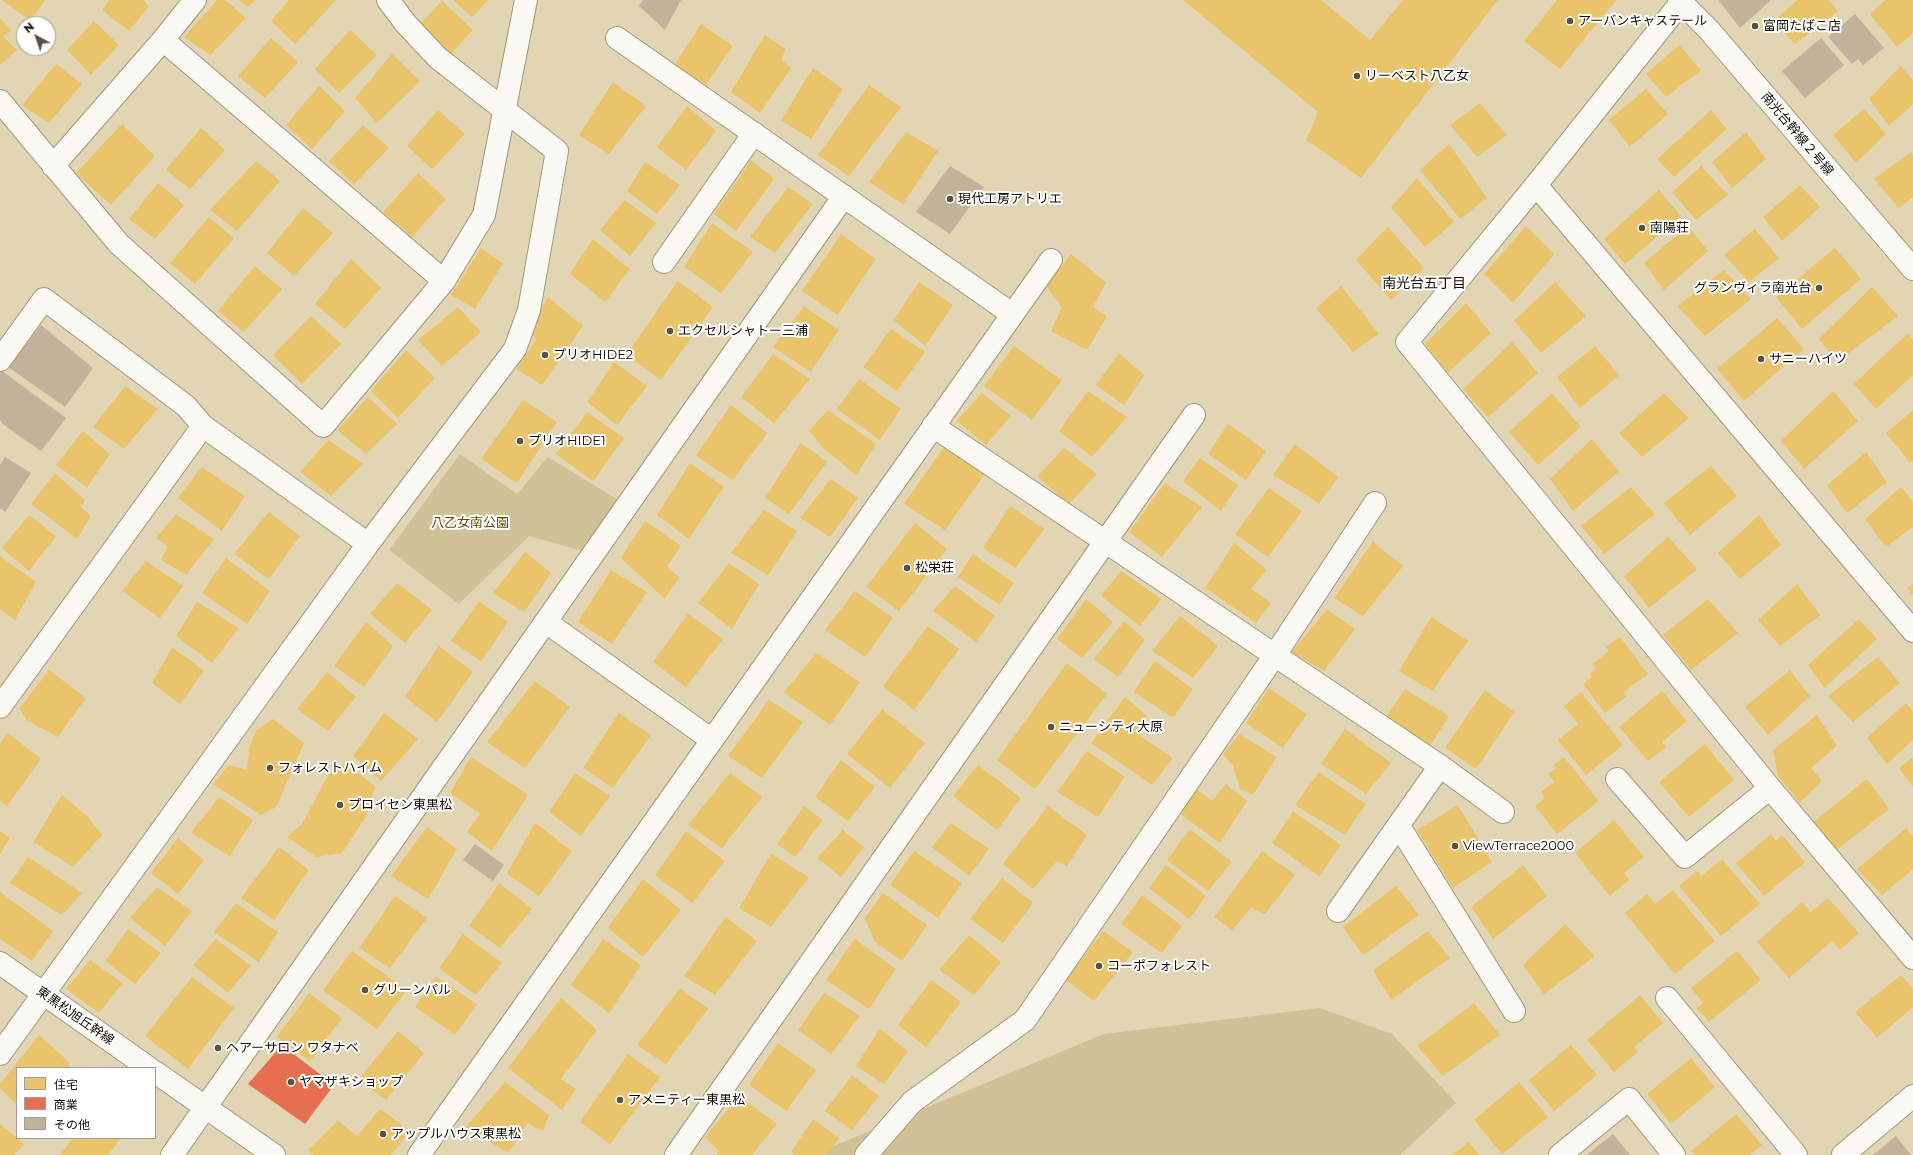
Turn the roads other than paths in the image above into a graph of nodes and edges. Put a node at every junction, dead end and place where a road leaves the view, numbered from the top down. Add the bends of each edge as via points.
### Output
1 (195, 0) edge
2 (388, 0) edge
3 (526, 0) edge
4 (1681, 1) edge
5 (617, 38) dead end
6 (163, 40) junction
7 (0, 101) edge
8 (504, 109) junction
9 (754, 133) junction
10 (53, 166) junction
11 (1536, 185) junction
12 (844, 196) junction
13 (1050, 260) dead end
14 (664, 262) dead end
15 (1913, 269) edge
16 (444, 281) junction
17 (1012, 314) junction
18 (0, 360) edge
19 (1194, 415) dead end
20 (203, 426) junction
21 (933, 426) junction
22 (1374, 503) dead end
23 (1106, 542) junction
24 (368, 544) junction
25 (546, 622) junction
26 (1913, 631) edge
27 (1275, 655) junction
28 (0, 707) edge
29 (712, 740) junction
30 (1440, 766) junction
31 (1617, 778) dead end
32 (1770, 788) junction
33 (1503, 812) dead end
34 (1399, 826) junction
35 (1338, 911) dead end
36 (1913, 958) edge
37 (0, 963) edge
38 (44, 994) junction
39 (1667, 998) dead end
40 (1514, 1011) dead end
41 (0, 1054) edge
42 (148, 1067) edge
43 (156, 1073) edge
44 (1913, 1096) edge
45 (205, 1107) junction
46 (172, 1155) edge
47 (274, 1155) edge
48 (419, 1155) edge
49 (676, 1155) edge
50 (866, 1155) edge
51 (1560, 1155) edge
52 (1674, 1155) edge
53 (1796, 1155) edge
54 (1843, 1155) edge

1 - 6 street
2 - 8 street via 406,24 438,58
3 - 8 street
4 - 11 street
4 - 15 street, 南光台幹線２号線 via 1709,30
5 - 9 street
6 - 10 street
6 - 16 street
7 - 10 street
8 - 16 street via 484,215
8 - 24 street via 557,151 529,310 515,349
9 - 12 street
9 - 14 street
10 - 16 street via 119,244 323,426
11 - 26 street
11 - 32 street via 1407,342
12 - 17 street
12 - 25 street
13 - 17 street
17 - 21 street
18 - 20 street via 44,298 186,406
19 - 23 street
20 - 24 street
20 - 28 street
21 - 23 street
21 - 29 street
22 - 27 street
23 - 27 street
23 - 49 street
24 - 38 street
25 - 29 street
25 - 45 street
27 - 30 street
27 - 50 street via 1025,1020 912,1102
29 - 48 street
30 - 33 street
30 - 34 street
31 - 32 street via 1686,857
32 - 36 street
34 - 35 street
34 - 40 street
37 - 38 street, 東黒松旭丘幹線
38 - 41 street
38 - 42 street, 東黒松旭丘幹線
39 - 53 street
43 - 45 street
44 - 54 street
45 - 46 street
45 - 47 street
51 - 52 street via 1629,1099

